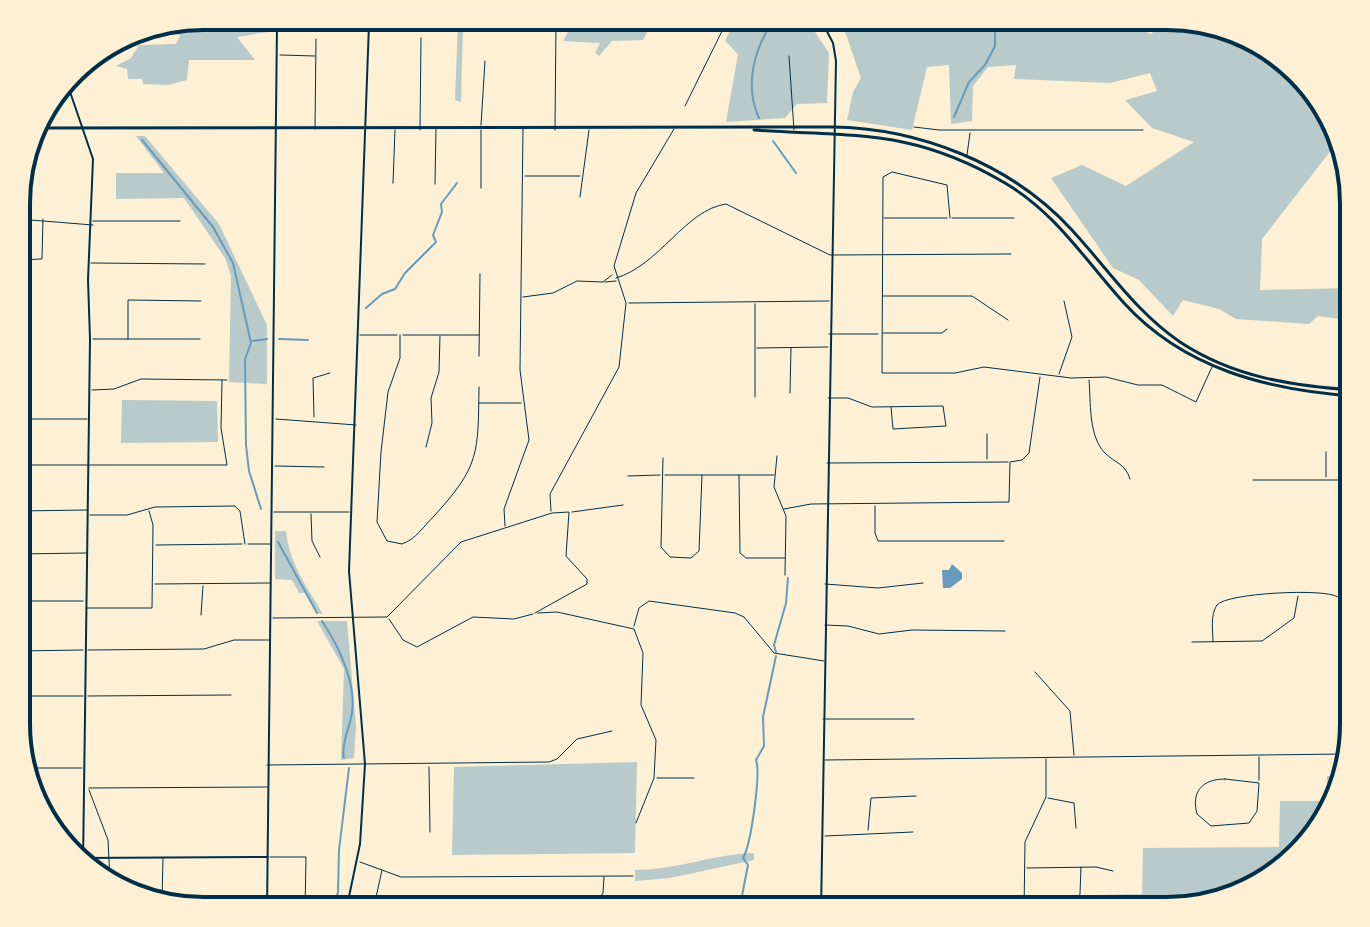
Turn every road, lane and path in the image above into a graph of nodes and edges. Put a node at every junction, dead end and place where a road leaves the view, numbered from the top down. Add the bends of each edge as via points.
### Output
1 (277, 30) edge
2 (369, 30) edge
3 (556, 30) edge
4 (723, 30) edge
5 (825, 30) edge
6 (421, 38) dead end
7 (316, 39) dead end
8 (277, 55) junction
9 (316, 56) junction
10 (789, 56) dead end
11 (485, 61) dead end
12 (71, 93) edge
13 (685, 106) dead end
14 (914, 127) dead end
15 (48, 128) edge
16 (84, 128) junction
17 (276, 129) junction
18 (315, 129) junction
19 (436, 129) junction
20 (523, 129) junction
21 (674, 129) junction
22 (368, 130) junction
23 (395, 130) junction
24 (420, 130) junction
25 (481, 130) junction
26 (555, 130) junction
27 (589, 130) junction
28 (794, 130) junction
29 (832, 130) junction
30 (970, 130) junction
31 (1143, 130) dead end
32 (965, 160) junction
33 (523, 176) junction
34 (582, 176) junction
35 (393, 183) dead end
36 (435, 184) dead end
37 (481, 188) dead end
38 (580, 197) dead end
39 (882, 218) junction
40 (950, 218) junction
41 (1014, 218) dead end
42 (30, 219) edge
43 (43, 219) junction
44 (180, 221) dead end
45 (93, 223) junction
46 (1011, 254) dead end
47 (830, 255) junction
48 (881, 255) junction
49 (30, 261) edge
50 (88, 263) junction
51 (205, 264) dead end
52 (480, 274) dead end
53 (614, 274) junction
54 (617, 279) junction
55 (603, 282) junction
56 (881, 296) junction
57 (521, 297) junction
58 (201, 301) dead end
59 (829, 301) junction
60 (1064, 301) dead end
61 (755, 302) junction
62 (626, 303) junction
63 (1008, 320) dead end
64 (947, 329) dead end
65 (829, 334) junction
66 (880, 334) junction
67 (360, 335) junction
68 (400, 335) junction
69 (440, 335) junction
70 (479, 335) junction
71 (90, 339) junction
72 (128, 339) junction
73 (200, 339) dead end
74 (828, 347) junction
75 (755, 348) junction
76 (791, 348) junction
77 (479, 356) dead end
78 (1215, 361) junction
79 (1212, 366) junction
80 (330, 373) dead end
81 (1041, 374) junction
82 (1058, 377) junction
83 (1088, 377) junction
84 (222, 380) junction
85 (227, 380) dead end
86 (479, 387) dead end
87 (1340, 388) edge
88 (90, 390) junction
89 (790, 393) dead end
90 (1340, 394) edge
91 (755, 397) dead end
92 (828, 398) junction
93 (478, 403) junction
94 (524, 403) junction
95 (891, 407) junction
96 (30, 419) edge
97 (89, 419) junction
98 (273, 419) junction
99 (314, 420) junction
100 (356, 425) junction
101 (987, 434) dead end
102 (426, 447) dead end
103 (1326, 452) dead end
104 (777, 456) dead end
105 (663, 458) dead end
106 (987, 462) junction
107 (1010, 462) junction
108 (827, 463) junction
109 (30, 465) edge
110 (88, 465) junction
111 (272, 466) junction
112 (324, 467) dead end
113 (663, 475) junction
114 (702, 475) junction
115 (739, 475) junction
116 (774, 475) junction
117 (628, 476) dead end
118 (1130, 479) dead end
119 (1253, 480) dead end
120 (1326, 480) junction
121 (1340, 480) edge
122 (826, 503) junction
123 (875, 504) junction
124 (623, 505) dead end
125 (148, 508) junction
126 (784, 509) junction
127 (88, 510) junction
128 (30, 511) edge
129 (271, 512) junction
130 (311, 512) junction
131 (351, 512) junction
132 (569, 512) junction
133 (552, 513) junction
134 (87, 516) junction
135 (505, 528) junction
136 (1004, 541) dead end
137 (245, 544) junction
138 (271, 544) junction
139 (153, 545) junction
140 (87, 553) junction
141 (30, 554) edge
142 (320, 557) dead end
143 (785, 558) junction
144 (785, 575) dead end
145 (270, 583) junction
146 (923, 583) dead end
147 (152, 584) junction
148 (203, 584) junction
149 (825, 584) junction
150 (1298, 594) junction
151 (30, 601) edge
152 (86, 601) junction
153 (1340, 601) edge
154 (553, 603) junction
155 (86, 608) junction
156 (557, 612) junction
157 (535, 613) junction
158 (201, 615) dead end
159 (387, 617) junction
160 (270, 618) junction
161 (352, 618) junction
162 (825, 625) junction
163 (634, 629) junction
164 (1005, 631) dead end
165 (270, 640) junction
166 (1192, 642) dead end
167 (1213, 642) junction
168 (86, 650) junction
169 (30, 651) edge
170 (824, 661) junction
171 (1035, 672) dead end
172 (231, 695) dead end
173 (30, 696) edge
174 (85, 696) junction
175 (823, 719) junction
176 (914, 719) dead end
177 (612, 731) dead end
178 (1337, 754) edge
179 (1259, 756) junction
180 (1046, 758) junction
181 (1074, 758) junction
182 (823, 760) junction
183 (365, 764) junction
184 (267, 765) junction
185 (429, 765) junction
186 (36, 768) edge
187 (84, 768) junction
188 (84, 777) junction
189 (654, 778) junction
190 (694, 778) dead end
191 (1259, 783) junction
192 (267, 787) junction
193 (89, 788) junction
194 (916, 796) dead end
195 (1046, 797) junction
196 (636, 823) dead end
197 (1076, 828) dead end
198 (430, 832) dead end
199 (868, 832) junction
200 (913, 832) dead end
201 (821, 836) junction
202 (83, 848) edge
203 (268, 857) junction
204 (94, 858) edge
205 (110, 858) junction
206 (163, 858) junction
207 (357, 862) junction
208 (1081, 867) junction
209 (1025, 868) junction
210 (110, 869) edge
211 (382, 870) junction
212 (1113, 871) dead end
213 (604, 876) junction
214 (633, 876) dead end
215 (162, 892) edge
216 (267, 897) edge
217 (305, 897) edge
218 (349, 897) edge
219 (376, 897) edge
220 (600, 897) edge
221 (821, 897) edge
222 (1024, 897) edge
223 (1079, 897) edge

1 - 8 street
2 - 22 street
3 - 26 street
4 - 13 street
5 - 29 street via 835,52
6 - 24 street
7 - 9 street
8 - 9 street
8 - 17 street
9 - 18 street
10 - 28 street
11 - 25 street
12 - 16 street
14 - 30 street
15 - 16 main road
16 - 17 main road
16 - 45 street via 93,159
17 - 18 main road
17 - 98 street
18 - 22 main road
19 - 24 main road
19 - 25 main road
19 - 36 street
20 - 25 main road
20 - 26 main road
20 - 33 street
21 - 27 main road
21 - 28 main road
21 - 53 street via 636,193
22 - 23 main road
22 - 67 street
23 - 24 main road
23 - 35 street
25 - 37 street
26 - 27 main road
27 - 34 street
28 - 29 main road
29 - 32 main road via 903,134
29 - 47 street
30 - 31 street
30 - 32 street
32 - 78 main road via 1008,178 1043,202 1143,313
32 - 79 main road via 1030,199 1068,233 1125,305
33 - 34 street
33 - 57 street
34 - 38 street
39 - 40 street
39 - 40 street via 883,177 892,172 947,185
39 - 48 street
40 - 41 street
42 - 43 street
43 - 45 street
43 - 49 street via 40,261
44 - 45 street
45 - 50 street
46 - 48 street
47 - 48 street
47 - 54 street via 726,204 706,211 653,258
47 - 59 street
48 - 56 street
50 - 51 street
50 - 71 street
52 - 70 street
53 - 54 street
53 - 55 street
54 - 55 street
54 - 62 street
55 - 57 street via 577,281 553,293
56 - 63 street via 972,296
56 - 66 street
57 - 94 street
58 - 72 street via 128,300
59 - 61 street
59 - 65 street
60 - 82 street via 1072,337
61 - 62 street
61 - 75 street
62 - 133 street via 619,367 547,499
64 - 66 street
65 - 66 street
65 - 74 street
66 - 81 street via 882,373 955,373 984,367
67 - 68 street
67 - 100 street
68 - 69 street
68 - 93 street via 400,358 385,408 377,522 387,541 402,544 414,537 467,478 476,456
69 - 70 street
69 - 102 street
70 - 77 street
71 - 72 street
71 - 88 street
72 - 73 street
74 - 76 street
74 - 92 street
75 - 76 street
75 - 91 street
76 - 89 street
78 - 79 street
78 - 87 main road via 1272,381
79 - 83 street via 1196,402 1162,385
79 - 90 main road via 1271,386
80 - 99 street via 313,378
81 - 82 street
81 - 107 street via 1029,453
82 - 83 street
83 - 118 street via 1100,445 1124,465
84 - 85 street
84 - 88 street via 141,379 114,389
84 - 110 street via 227,465
86 - 93 street
88 - 97 street
92 - 95 street
92 - 108 street
93 - 94 street
94 - 135 street via 529,440 504,509
95 - 95 street via 945,407 946,426 893,429
96 - 97 street
97 - 110 street
98 - 99 street
98 - 111 street
99 - 100 street
100 - 131 street
101 - 106 street
103 - 120 street
104 - 116 street
105 - 113 street
106 - 107 street
106 - 108 street
107 - 123 street via 1009,502
108 - 122 street
109 - 110 street
110 - 127 street
111 - 112 street
111 - 129 street
113 - 114 street
113 - 114 street via 661,547 666,555 691,558 699,551
113 - 117 street
114 - 115 street
115 - 116 street
115 - 143 street via 739,548 744,557
116 - 126 street via 775,494
119 - 120 street
120 - 121 street
122 - 123 street
122 - 126 street
122 - 149 street
123 - 136 street via 878,541
124 - 132 street
125 - 134 street via 127,515
125 - 137 street via 235,506
125 - 139 street
126 - 143 street
127 - 128 street
127 - 134 street
129 - 130 street
129 - 138 street
130 - 131 street
130 - 142 street via 312,541
131 - 161 street
132 - 133 street
132 - 154 street via 566,556 588,581
133 - 135 street
134 - 140 street
135 - 159 street via 461,542
137 - 138 street
137 - 139 street
138 - 145 street
139 - 147 street
140 - 141 street
140 - 152 street
143 - 144 street
145 - 148 street
145 - 160 street
146 - 149 street via 878,588
147 - 148 street
147 - 155 street via 152,608
148 - 158 street
149 - 162 street
150 - 153 street via 1327,593
150 - 167 street via 1294,618 1266,639
150 - 167 street via 1225,599 1214,613
151 - 152 street
152 - 155 street
154 - 156 street
154 - 157 street
155 - 168 street
156 - 157 street
156 - 163 street
157 - 159 street via 514,619 473,617 417,647 403,640
159 - 161 street
160 - 161 street
160 - 165 street
161 - 183 street
162 - 164 street via 879,634
162 - 170 street
163 - 170 street via 639,608 649,601 735,613 774,653
163 - 189 street via 643,653 641,705 656,740
165 - 168 street via 234,640 204,649
165 - 184 street
166 - 167 street
168 - 169 street
168 - 174 street
170 - 175 street
171 - 181 street via 1070,711
172 - 174 street
173 - 174 street
174 - 187 street
175 - 176 street
175 - 182 street
177 - 185 street via 577,739 549,762
178 - 179 street
179 - 181 street
179 - 191 street
180 - 181 street
180 - 182 street
180 - 195 street
182 - 201 street
183 - 184 street
183 - 185 street
183 - 207 street
184 - 192 street
185 - 198 street
186 - 187 street
187 - 188 street
188 - 193 street
188 - 202 street
189 - 190 street
189 - 196 street
191 - 191 street via 1207,782 1196,793 1197,814 1211,826 1249,823 1257,811
192 - 193 street
192 - 203 street
193 - 205 street
194 - 199 street via 871,798
195 - 197 street via 1074,803
195 - 209 street via 1026,834
199 - 200 street
199 - 201 street
201 - 221 street
203 - 206 street
203 - 216 street
203 - 217 street via 306,857
204 - 205 street
205 - 206 street
205 - 210 street
206 - 215 street
207 - 211 street
207 - 218 street
208 - 209 street
208 - 212 street
208 - 223 street
209 - 222 street
211 - 213 street via 401,877
211 - 219 street
213 - 214 street
213 - 220 street

